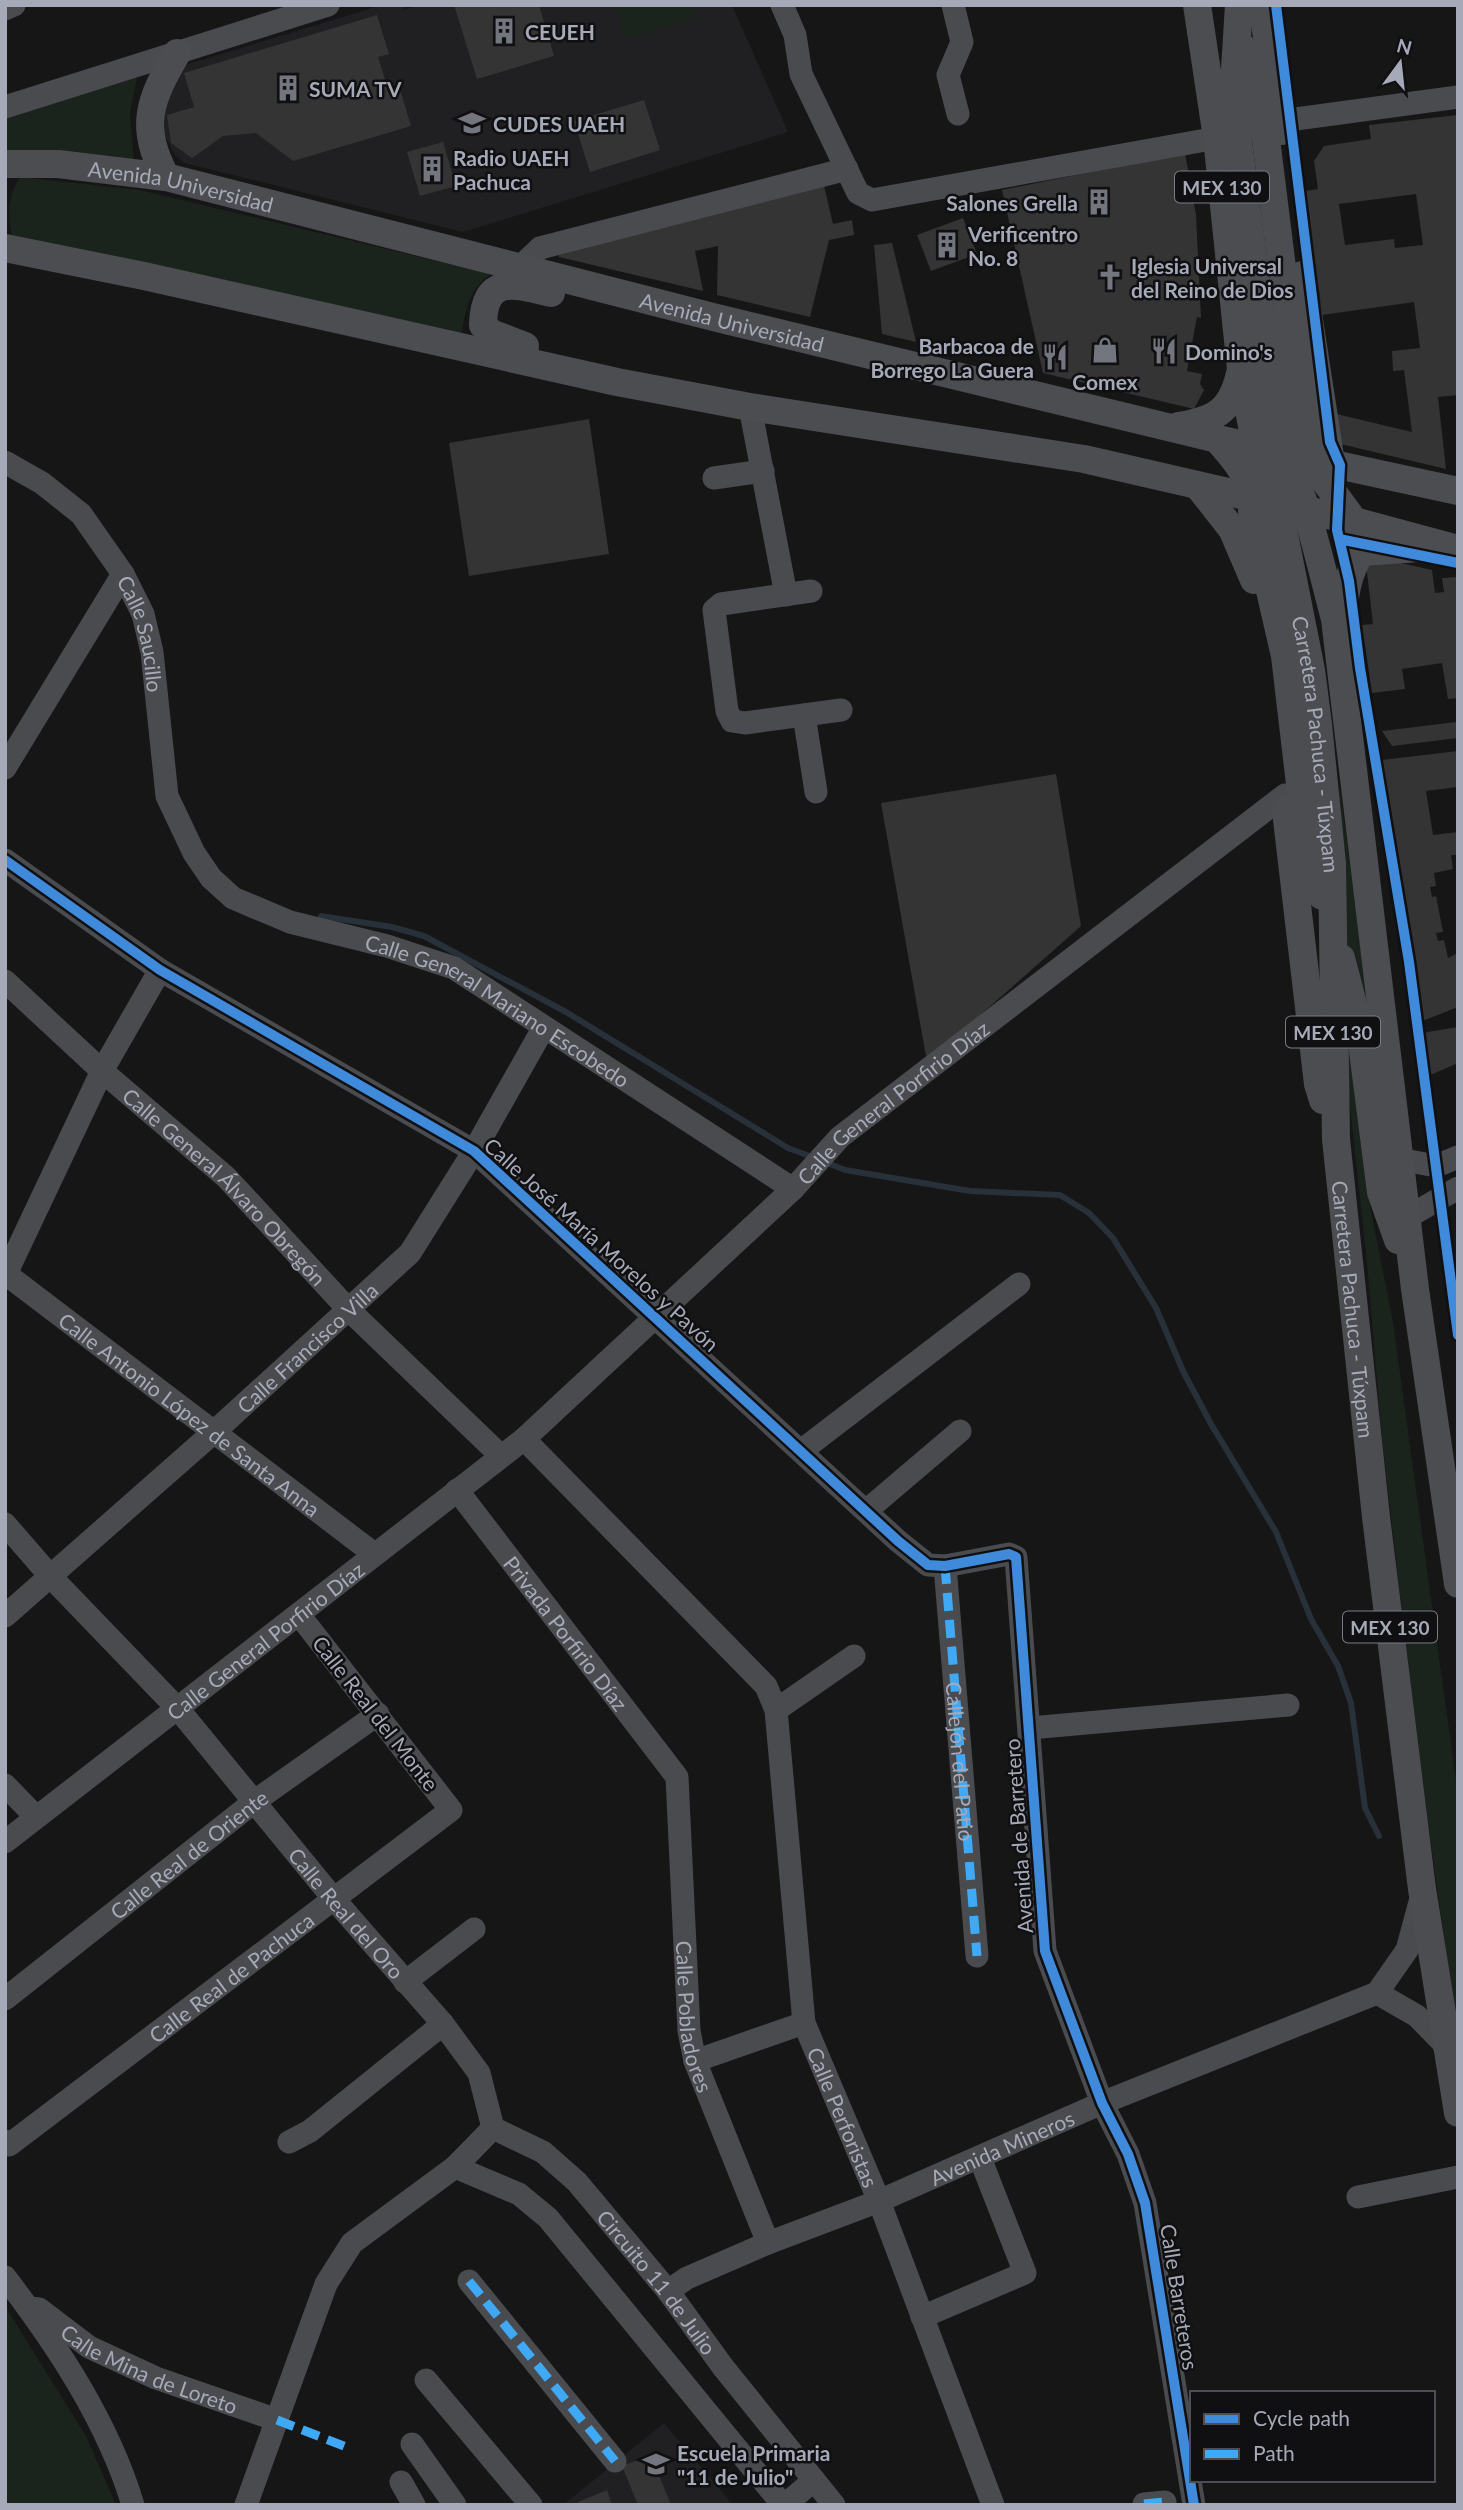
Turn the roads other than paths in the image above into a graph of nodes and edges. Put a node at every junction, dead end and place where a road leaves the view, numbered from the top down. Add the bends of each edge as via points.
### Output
1 (14, 5) edge
2 (328, 5) edge
3 (782, 5) edge
4 (953, 5) edge
5 (1198, 5) edge
6 (1262, 5) edge
7 (5, 9) edge
8 (1234, 14) edge
9 (177, 52) junction
10 (1458, 97) edge
11 (5, 107) edge
12 (958, 114) dead end
13 (1281, 121) junction
14 (1217, 138) junction
15 (5, 164) edge
16 (847, 169) junction
17 (166, 177) junction
18 (5, 248) edge
19 (520, 267) junction
20 (717, 318) junction
21 (1241, 369) junction
22 (617, 382) junction
23 (750, 407) junction
24 (1169, 427) junction
25 (1210, 437) junction
26 (5, 462) edge
27 (763, 471) junction
28 (1373, 473) junction
29 (714, 478) dead end
30 (1289, 479) junction
31 (1199, 487) junction
32 (1458, 491) edge
33 (1357, 522) junction
34 (1458, 549) edge
35 (123, 574) junction
36 (811, 591) dead end
37 (786, 594) junction
38 (1338, 641) junction
39 (841, 710) dead end
40 (804, 715) junction
41 (5, 768) edge
42 (816, 792) dead end
43 (1285, 795) junction
44 (194, 853) joint
45 (5, 860) edge
46 (1331, 925) junction
47 (160, 970) junction
48 (5, 981) edge
49 (544, 1027) junction
50 (102, 1071) junction
51 (1336, 1139) junction
52 (474, 1152) junction
53 (1458, 1157) edge
54 (1399, 1159) junction
55 (798, 1184) junction
56 (1458, 1188) edge
57 (1406, 1218) junction
58 (6, 1275) edge
59 (1019, 1284) dead end
60 (1415, 1289) junction
61 (348, 1309) junction
62 (655, 1315) junction
63 (960, 1431) dead end
64 (214, 1432) junction
65 (524, 1439) junction
66 (801, 1451) junction
67 (500, 1455) junction
68 (1449, 1465) edge
69 (457, 1490) junction
70 (866, 1511) junction
71 (5, 1524) edge
72 (373, 1553) junction
73 (937, 1565) junction
74 (1457, 1565) edge
75 (51, 1577) junction
76 (5, 1616) edge
77 (300, 1616) junction
78 (854, 1656) dead end
79 (1288, 1705) dead end
80 (179, 1710) junction
81 (776, 1710) junction
82 (377, 1714) junction
83 (1030, 1728) junction
84 (677, 1777) joint
85 (5, 1785) edge
86 (255, 1801) junction
87 (451, 1810) joint
88 (36, 1817) junction
89 (5, 1842) edge
90 (1423, 1889) junction
91 (332, 1898) junction
92 (474, 1928) dead end
93 (977, 1956) dead end
94 (405, 1982) junction
95 (1377, 1993) junction
96 (5, 1999) edge
97 (804, 2023) junction
98 (443, 2024) junction
99 (1450, 2050) junction
100 (695, 2061) junction
101 (1102, 2103) junction
102 (1458, 2113) edge
103 (493, 2128) junction
104 (289, 2142) dead end
105 (7, 2143) edge
106 (980, 2158) junction
107 (455, 2167) junction
108 (1458, 2177) edge
109 (1358, 2197) dead end
110 (879, 2202) junction
111 (768, 2244) junction
112 (5, 2277) edge
113 (469, 2281) dead end
114 (668, 2291) junction
115 (30, 2308) junction
116 (922, 2317) junction
117 (426, 2380) dead end
118 (277, 2420) junction
119 (412, 2444) dead end
120 (615, 2460) dead end
121 (814, 2480) junction
122 (401, 2483) dead end
123 (1175, 2502) edge
124 (133, 2505) edge
125 (246, 2505) edge
126 (414, 2505) edge
127 (455, 2505) edge
128 (531, 2505) edge
129 (783, 2505) edge
130 (834, 2505) edge
131 (993, 2505) edge

1 - 7 street
2 - 9 street
3 - 16 street via 795,35 801,74
4 - 12 street via 962,42 948,75
5 - 14 main road, MEX 130
6 - 13 main road
8 - 30 main road, MEX 130 via 1238,141 1275,431
9 - 11 street
9 - 17 main road via 157,87 149,114 154,155
10 - 13 street
13 - 30 main road
14 - 16 street via 872,200 858,193
14 - 21 main road, MEX 130
15 - 17 main road, Avenida Universidad via 58,164
16 - 19 street via 540,248
17 - 19 main road, Avenida Universidad
18 - 22 main road
19 - 20 main road, Avenida Universidad
20 - 22 main road via 675,324 522,286 501,285 490,293 483,324 491,333 573,361
20 - 24 main road, Avenida Universidad
21 - 24 main road via 1237,389 1222,411 1210,420
21 - 30 main road, MEX 130 via 1253,431
22 - 23 main road
23 - 27 street
23 - 31 main road via 1084,459
24 - 25 main road, Avenida Universidad
25 - 30 main road
25 - 31 main road via 1212,467
26 - 35 street, Calle Saucillo via 42,483 81,514
27 - 29 street
27 - 37 street
28 - 30 main road
28 - 32 main road
28 - 33 main road via 1353,490
30 - 31 main road
30 - 33 main road
30 - 38 main road, Carretera Pachuca - Túxpam / MEX 130
30 - 46 main road, Carretera Pachuca - Túxpam / MEX 130 via 1331,852
31 - 43 main road via 1232,529 1253,572
33 - 34 main road
34 - 38 main road via 1400,547 1362,552 1347,584
35 - 41 street
35 - 44 street, Calle Saucillo via 143,614 152,652 167,796
36 - 37 street
37 - 40 street via 720,604 714,610 725,697 732,721
38 - 54 main road, Carretera Pachuca - Túxpam / MEX 130
39 - 40 street
40 - 42 street
43 - 51 main road via 1318,1084
43 - 55 street, Calle General Porfirio Díaz via 840,1137
44 - 49 street, Calle General Mariano Escobedo via 211,878 233,898 290,922 454,968
45 - 47 street, Calle José María Morelos y Pavón
46 - 51 main road, Carretera Pachuca - Túxpam / MEX 130
46 - 60 main road via 1361,1035 1381,1192
47 - 50 street
47 - 52 street, Calle José María Morelos y Pavón
48 - 50 street, Calle General Álvaro Obregón
49 - 52 street, Calle Francisco Villa
49 - 55 street, Calle General Mariano Escobedo
50 - 58 street
50 - 61 street, Calle General Álvaro Obregón via 226,1177
51 - 90 main road, Carretera Pachuca - Túxpam / MEX 130
52 - 61 street, Calle Francisco Villa via 410,1253
52 - 62 street, Calle José María Morelos y Pavón
53 - 54 street via 1436,1166
54 - 57 main road, Carretera Pachuca - Túxpam / MEX 130
55 - 62 street, Calle General Porfirio Díaz
56 - 57 street
57 - 60 main road, Carretera Pachuca - Túxpam / MEX 130
58 - 64 street, Calle Antonio López de Santa Anna
59 - 66 street
60 - 68 main road, Carretera Pachuca - Túxpam / MEX 130
61 - 64 street, Calle Francisco Villa
61 - 67 street, Calle General Álvaro Obregón
62 - 65 street, Calle General Porfirio Díaz
62 - 66 street, Calle José María Morelos y Pavón
63 - 70 street
64 - 72 street, Calle Antonio López de Santa Anna
64 - 75 street, Calle Francisco Villa
65 - 67 street, Calle General Porfirio Díaz
65 - 81 street via 766,1686
66 - 70 street, Calle José María Morelos y Pavón
67 - 69 street, Calle General Porfirio Díaz
68 - 74 main road, Carretera Pachuca - Túxpam / MEX 130
69 - 72 street, Calle General Porfirio Díaz
69 - 84 street, Privada Porfirio Díaz
70 - 73 street, Calle José María Morelos y Pavón
71 - 75 street, Calle Real del Oro
72 - 77 street, Calle General Porfirio Díaz
73 - 83 street, Avenida de Barretero via 1009,1554 1016,1557
73 - 93 street, Callejón del Patio
75 - 76 street, Calle Francisco Villa
75 - 80 street, Calle Real del Oro
77 - 80 street, Calle General Porfirio Díaz
77 - 82 street, Calle Real del Monte
78 - 81 street
79 - 83 street
80 - 86 street, Calle Real del Oro
80 - 88 street, Calle General Porfirio Díaz
81 - 97 street, Calle Perforistas
82 - 86 street, Calle Real de Oriente
82 - 87 street, Calle Real del Monte
83 - 101 street, Avenida de Barretero via 1045,1951
84 - 100 street, Calle Pobladores via 689,2031
85 - 88 street
86 - 91 street, Calle Real del Oro
86 - 96 street, Calle Real de Oriente
87 - 91 street, Calle Real de Pachuca
88 - 89 street, Calle General Porfirio Díaz
90 - 95 street via 1407,1950
90 - 99 main road, Carretera Pachuca - Túxpam / MEX 130
91 - 94 street, Calle Real del Oro
91 - 105 street, Calle Real de Pachuca
92 - 94 street
94 - 98 street, Calle Real del Oro
95 - 99 street via 1417,2017
95 - 101 street, Avenida Mineros
97 - 100 street
97 - 110 street, Calle Perforistas
98 - 103 street, Calle Real del Oro via 479,2073
98 - 104 street via 310,2132
99 - 102 main road, Carretera Pachuca - Túxpam / MEX 130
100 - 111 street, Calle Pobladores
101 - 106 street, Avenida Mineros
101 - 123 street, Calle Barreteros via 1128,2154 1147,2212
103 - 107 street
103 - 114 street, Circuito 11 de Julio via 543,2152 577,2182
106 - 110 street, Avenida Mineros
106 - 116 street via 1025,2273
107 - 118 street via 352,2243 326,2284
107 - 129 street, Circuito 11 de Julio via 519,2194 548,2218
108 - 109 street
110 - 111 street, Avenida Mineros
110 - 116 street, Calle Perforistas
111 - 114 street, Avenida Mineros via 687,2278
112 - 115 street
113 - 120 street
114 - 121 street, Circuito 11 de Julio
115 - 118 street, Calle Mina de Loreto via 39,2309 89,2347 156,2378
115 - 124 street via 91,2406
116 - 131 street, Calle Perforistas
117 - 128 street
118 - 125 street
119 - 127 street
121 - 129 street
121 - 130 street, Circuito 11 de Julio
122 - 126 street

